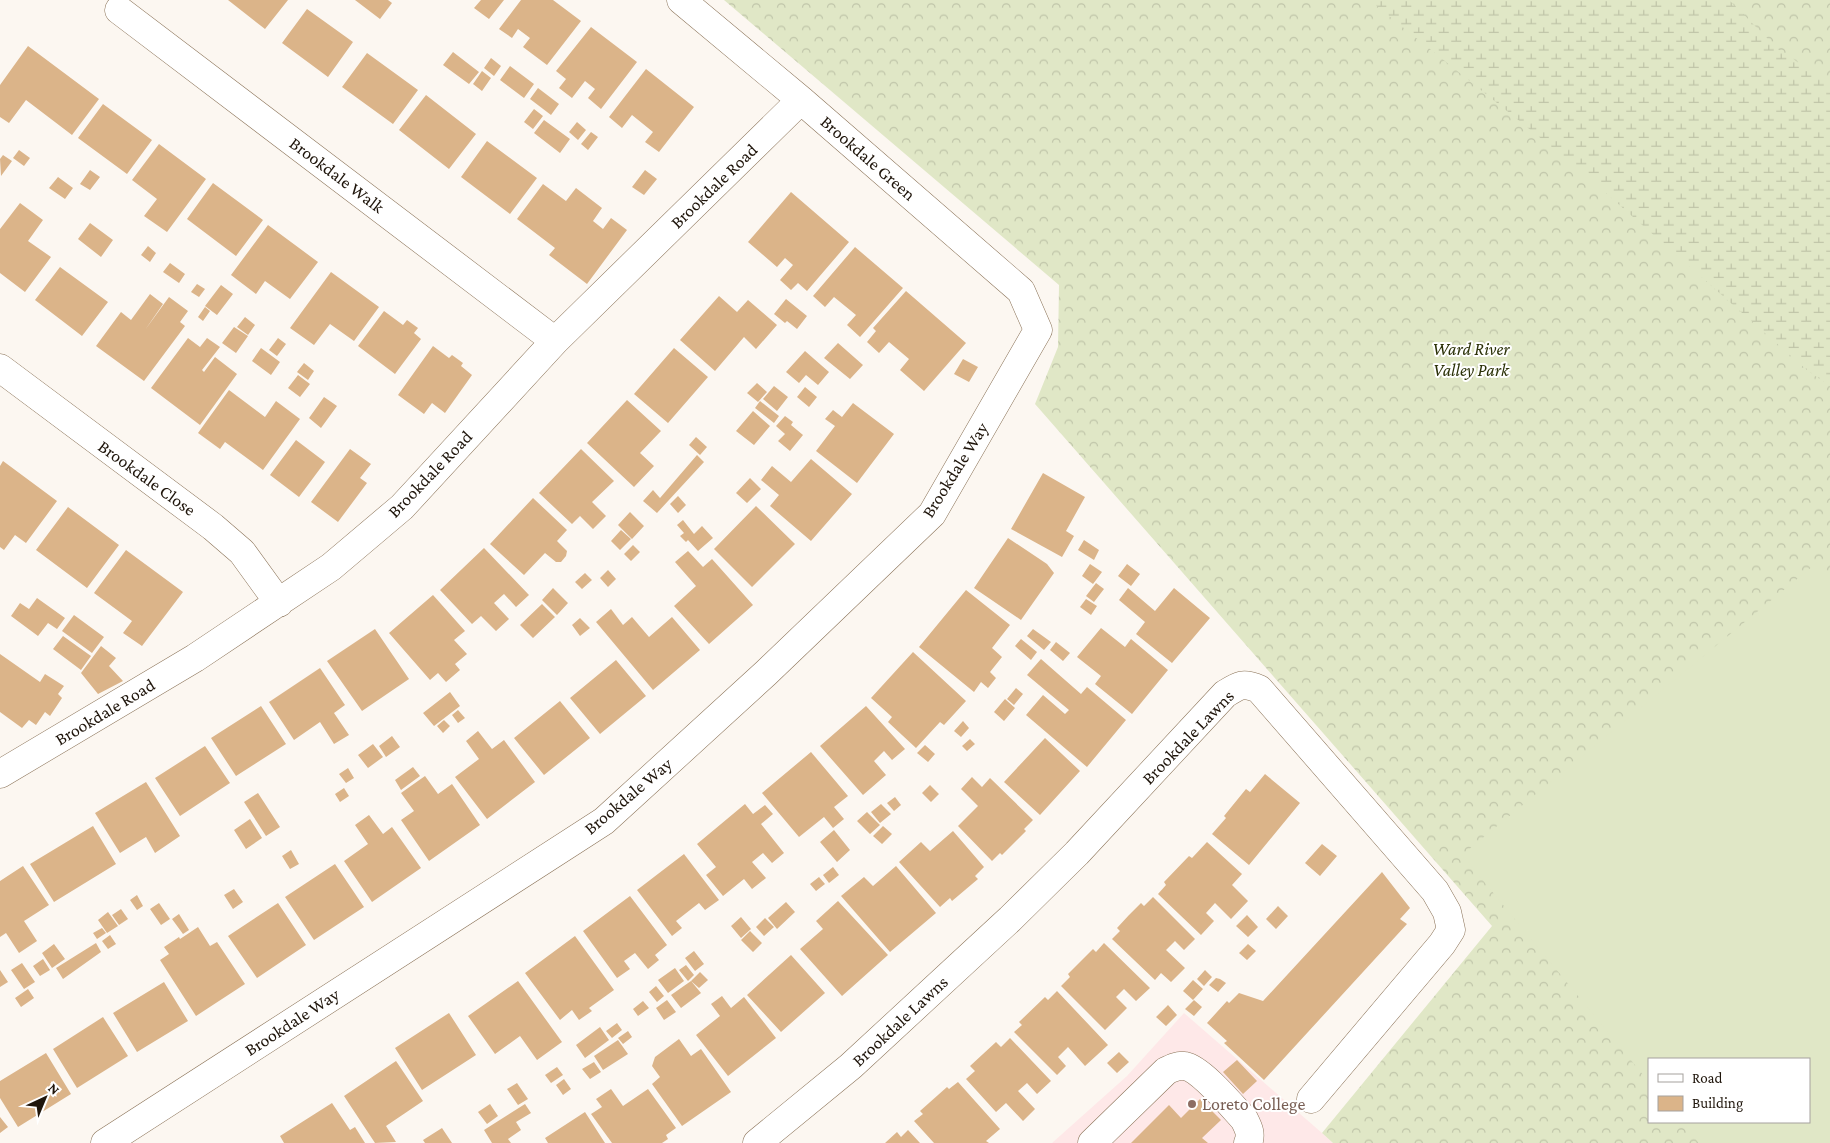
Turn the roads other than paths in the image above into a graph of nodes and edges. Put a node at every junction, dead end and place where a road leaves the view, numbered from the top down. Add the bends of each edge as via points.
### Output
1 (681, 0) edge
2 (119, 10) dead end
3 (801, 100) junction
4 (1038, 330) joint
5 (555, 341) junction
6 (0, 368) edge
7 (279, 603) junction
8 (0, 774) edge
9 (1311, 1099) dead end
10 (106, 1143) edge
11 (757, 1143) edge
12 (1092, 1143) edge
13 (1248, 1143) edge

1 - 3 street, Brookdale Green
2 - 5 street, Brookdale Walk
3 - 4 street, Brookdale Green via 1021,291
3 - 5 street, Brookdale Road
4 - 10 street, Brookdale Way via 932,514 766,673 604,821
5 - 7 street, Brookdale Road via 402,507 331,567
6 - 7 street, Brookdale Close via 213,527 242,552
7 - 8 street, Brookdale Road via 195,658
9 - 11 street, Brookdale Lawns via 1451,930 1435,891 1259,689 1248,684 1237,686 1225,694 1077,852 931,993 851,1066
12 - 13 street via 1166,1071 1186,1066 1199,1072 1244,1119 1251,1138

